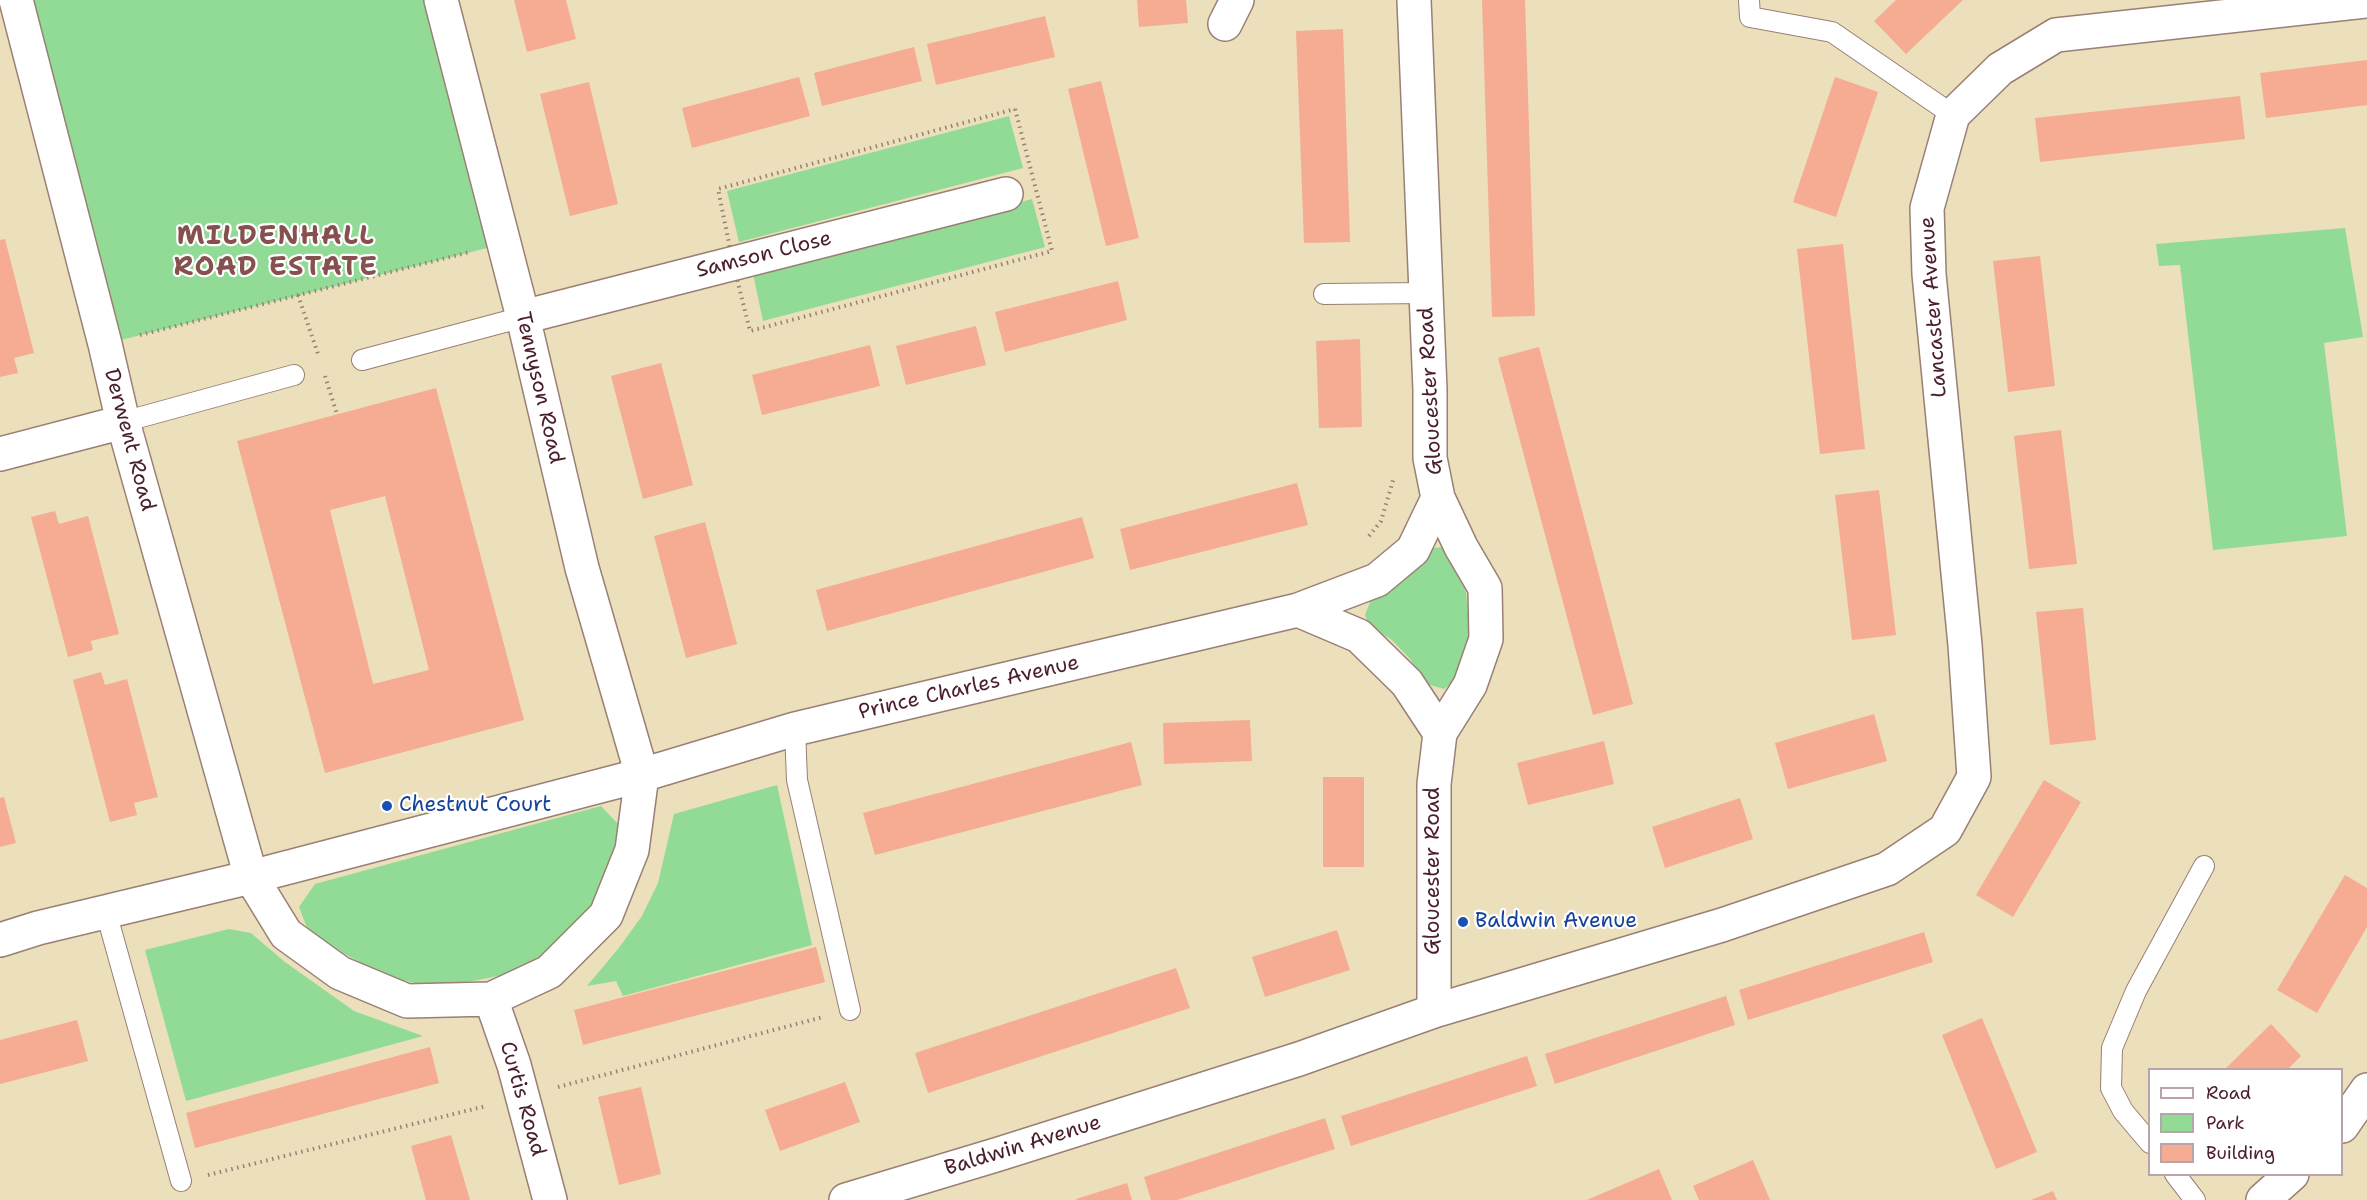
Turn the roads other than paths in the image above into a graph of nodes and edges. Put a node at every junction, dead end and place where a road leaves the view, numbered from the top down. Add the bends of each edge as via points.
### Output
1 (16, 0) edge
2 (441, 0) edge
3 (1414, 0) edge
4 (1749, 0) edge
5 (2367, 1) edge
6 (1953, 114) junction
7 (1006, 194) dead end
8 (1426, 293) junction
9 (1324, 294) dead end
10 (523, 316) junction
11 (362, 360) dead end
12 (294, 375) dead end
13 (123, 422) junction
14 (0, 454) edge
15 (1437, 498) junction
16 (1298, 610) junction
17 (795, 729) junction
18 (1440, 733) junction
19 (642, 775) junction
20 (1945, 830) joint
21 (2204, 866) dead end
22 (251, 877) junction
23 (106, 912) junction
24 (0, 940) edge
25 (491, 999) junction
26 (850, 1010) dead end
27 (1434, 1011) junction
28 (2367, 1090) edge
29 (2343, 1125) edge
30 (2148, 1141) edge
31 (2177, 1176) edge
32 (2290, 1176) edge
33 (181, 1181) dead end
34 (550, 1200) edge
35 (846, 1200) edge
36 (2195, 1200) edge
37 (2263, 1200) edge

1 - 13 street, Derwent Road
2 - 10 street, Tennyson Road
3 - 8 street, Gloucester Road
4 - 6 lane via 1750,17 1832,32
5 - 6 street via 2056,35 2000,69
6 - 20 street, Lancaster Avenue via 1927,207 1929,274 1974,777
7 - 10 street, Samson Close
8 - 9 lane
8 - 15 street, Gloucester Road via 1431,458
10 - 11 lane
10 - 19 street, Tennyson Road via 582,568
12 - 13 lane
13 - 14 street
13 - 22 street, Derwent Road
15 - 16 street, Prince Charles Avenue via 1413,549 1377,580
15 - 18 street, Gloucester Road via 1485,588 1486,639 1470,685
16 - 17 street, Prince Charles Avenue
16 - 18 street via 1359,636 1407,683
17 - 19 street, Prince Charles Avenue
17 - 26 lane via 796,780
18 - 27 street, Gloucester Road via 1434,784
19 - 22 street, Prince Charles Avenue
19 - 25 street via 632,850 606,915 549,972
20 - 27 street, Baldwin Avenue via 1887,869 1722,925
21 - 30 lane via 2136,991 2112,1048 2111,1088 2123,1111
22 - 23 street, Prince Charles Avenue
22 - 25 street via 286,934 340,973 407,1001
23 - 24 street, Prince Charles Avenue
23 - 33 lane
25 - 34 street, Curtis Road via 514,1065
27 - 35 street, Baldwin Avenue via 1299,1059
28 - 29 street
31 - 36 lane
32 - 37 street

